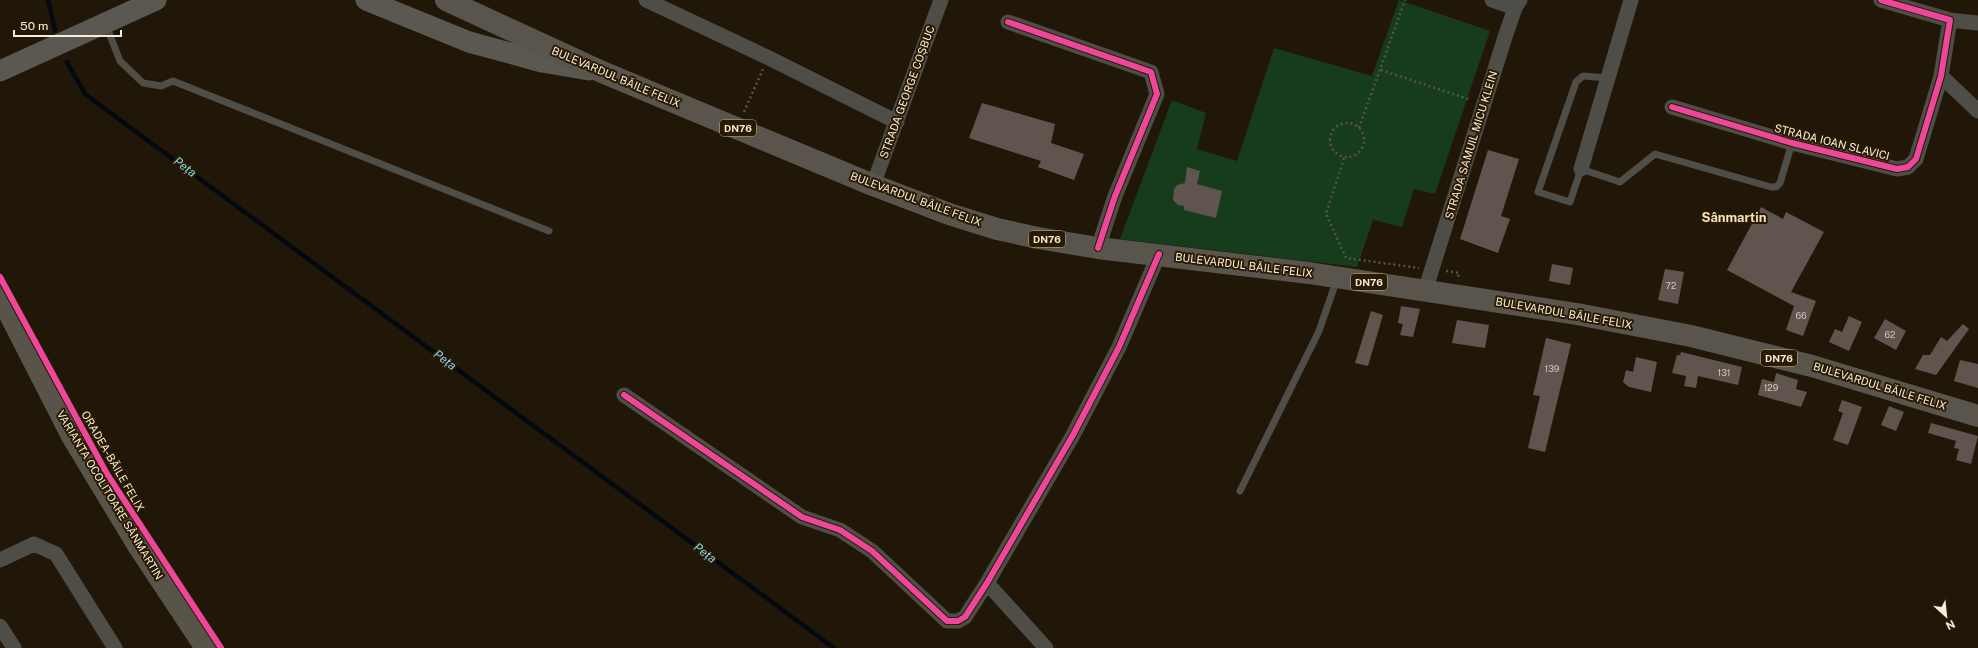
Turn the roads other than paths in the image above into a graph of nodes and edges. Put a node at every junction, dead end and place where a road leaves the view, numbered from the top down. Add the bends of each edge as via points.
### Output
1 (156, 0) edge
2 (366, 0) edge
3 (446, 0) edge
4 (646, 0) edge
5 (941, 0) edge
6 (1492, 0) edge
7 (1631, 0) edge
8 (1881, 0) edge
9 (1518, 4) edge
10 (1950, 20) junction
11 (1008, 22) dead end
12 (105, 23) junction
13 (1978, 23) edge
14 (0, 71) edge
15 (602, 72) junction
16 (1941, 76) junction
17 (1608, 78) junction
18 (1672, 107) dead end
19 (1978, 111) edge
20 (897, 122) junction
21 (1792, 142) junction
22 (1581, 169) junction
23 (873, 185) junction
24 (549, 231) dead end
25 (1098, 248) junction
26 (1159, 254) junction
27 (1338, 277) junction
28 (1425, 291) junction
29 (0, 295) edge
30 (624, 395) dead end
31 (1978, 416) edge
32 (1240, 491) dead end
33 (0, 560) edge
34 (987, 584) junction
35 (0, 626) edge
36 (14, 648) edge
37 (115, 648) edge
38 (206, 648) edge
39 (1046, 648) edge

1 - 12 main road
2 - 15 main road via 469,42 542,62
3 - 15 main road, BULEVARDUL BĂILE FELIX / DN76
4 - 20 street
5 - 20 street, STRADA GEORGE COȘBUC
6 - 9 street
7 - 17 street
8 - 10 street
9 - 28 street, STRADA SAMUIL MICU KLEIN
10 - 13 street
10 - 16 street, STRADA IOAN SLAVICI
11 - 25 street via 1151,72 1157,94 1115,196
12 - 14 main road
12 - 24 lane via 120,60 143,83 161,86 173,81
15 - 23 main road, BULEVARDUL BĂILE FELIX / DN76
16 - 19 street
16 - 21 street, STRADA IOAN SLAVICI via 1916,159 1908,167 1897,168
17 - 22 street
17 - 22 lane via 1583,76 1576,82 1538,192 1570,202
18 - 21 street, STRADA IOAN SLAVICI
20 - 23 street, STRADA GEORGE COȘBUC
21 - 22 lane via 1780,184 1776,187 1655,154 1620,182
23 - 25 main road, BULEVARDUL BĂILE FELIX / DN76 via 997,229
25 - 26 main road, BULEVARDUL BĂILE FELIX / DN76
26 - 27 main road, BULEVARDUL BĂILE FELIX / DN76
26 - 34 street via 1119,347 1091,401
27 - 28 main road, BULEVARDUL BĂILE FELIX / DN76
27 - 32 lane via 1319,331
28 - 31 main road, BULEVARDUL BĂILE FELIX / DN76 via 1577,314 1691,336 1812,366
29 - 38 highway, VARIANTA OCOLITOARE SÂNMARTIN via 72,436 139,547
30 - 34 street via 802,517 840,530 872,551 946,620 958,621 964,617
33 - 37 street via 34,544 56,554
34 - 39 street
35 - 36 street

